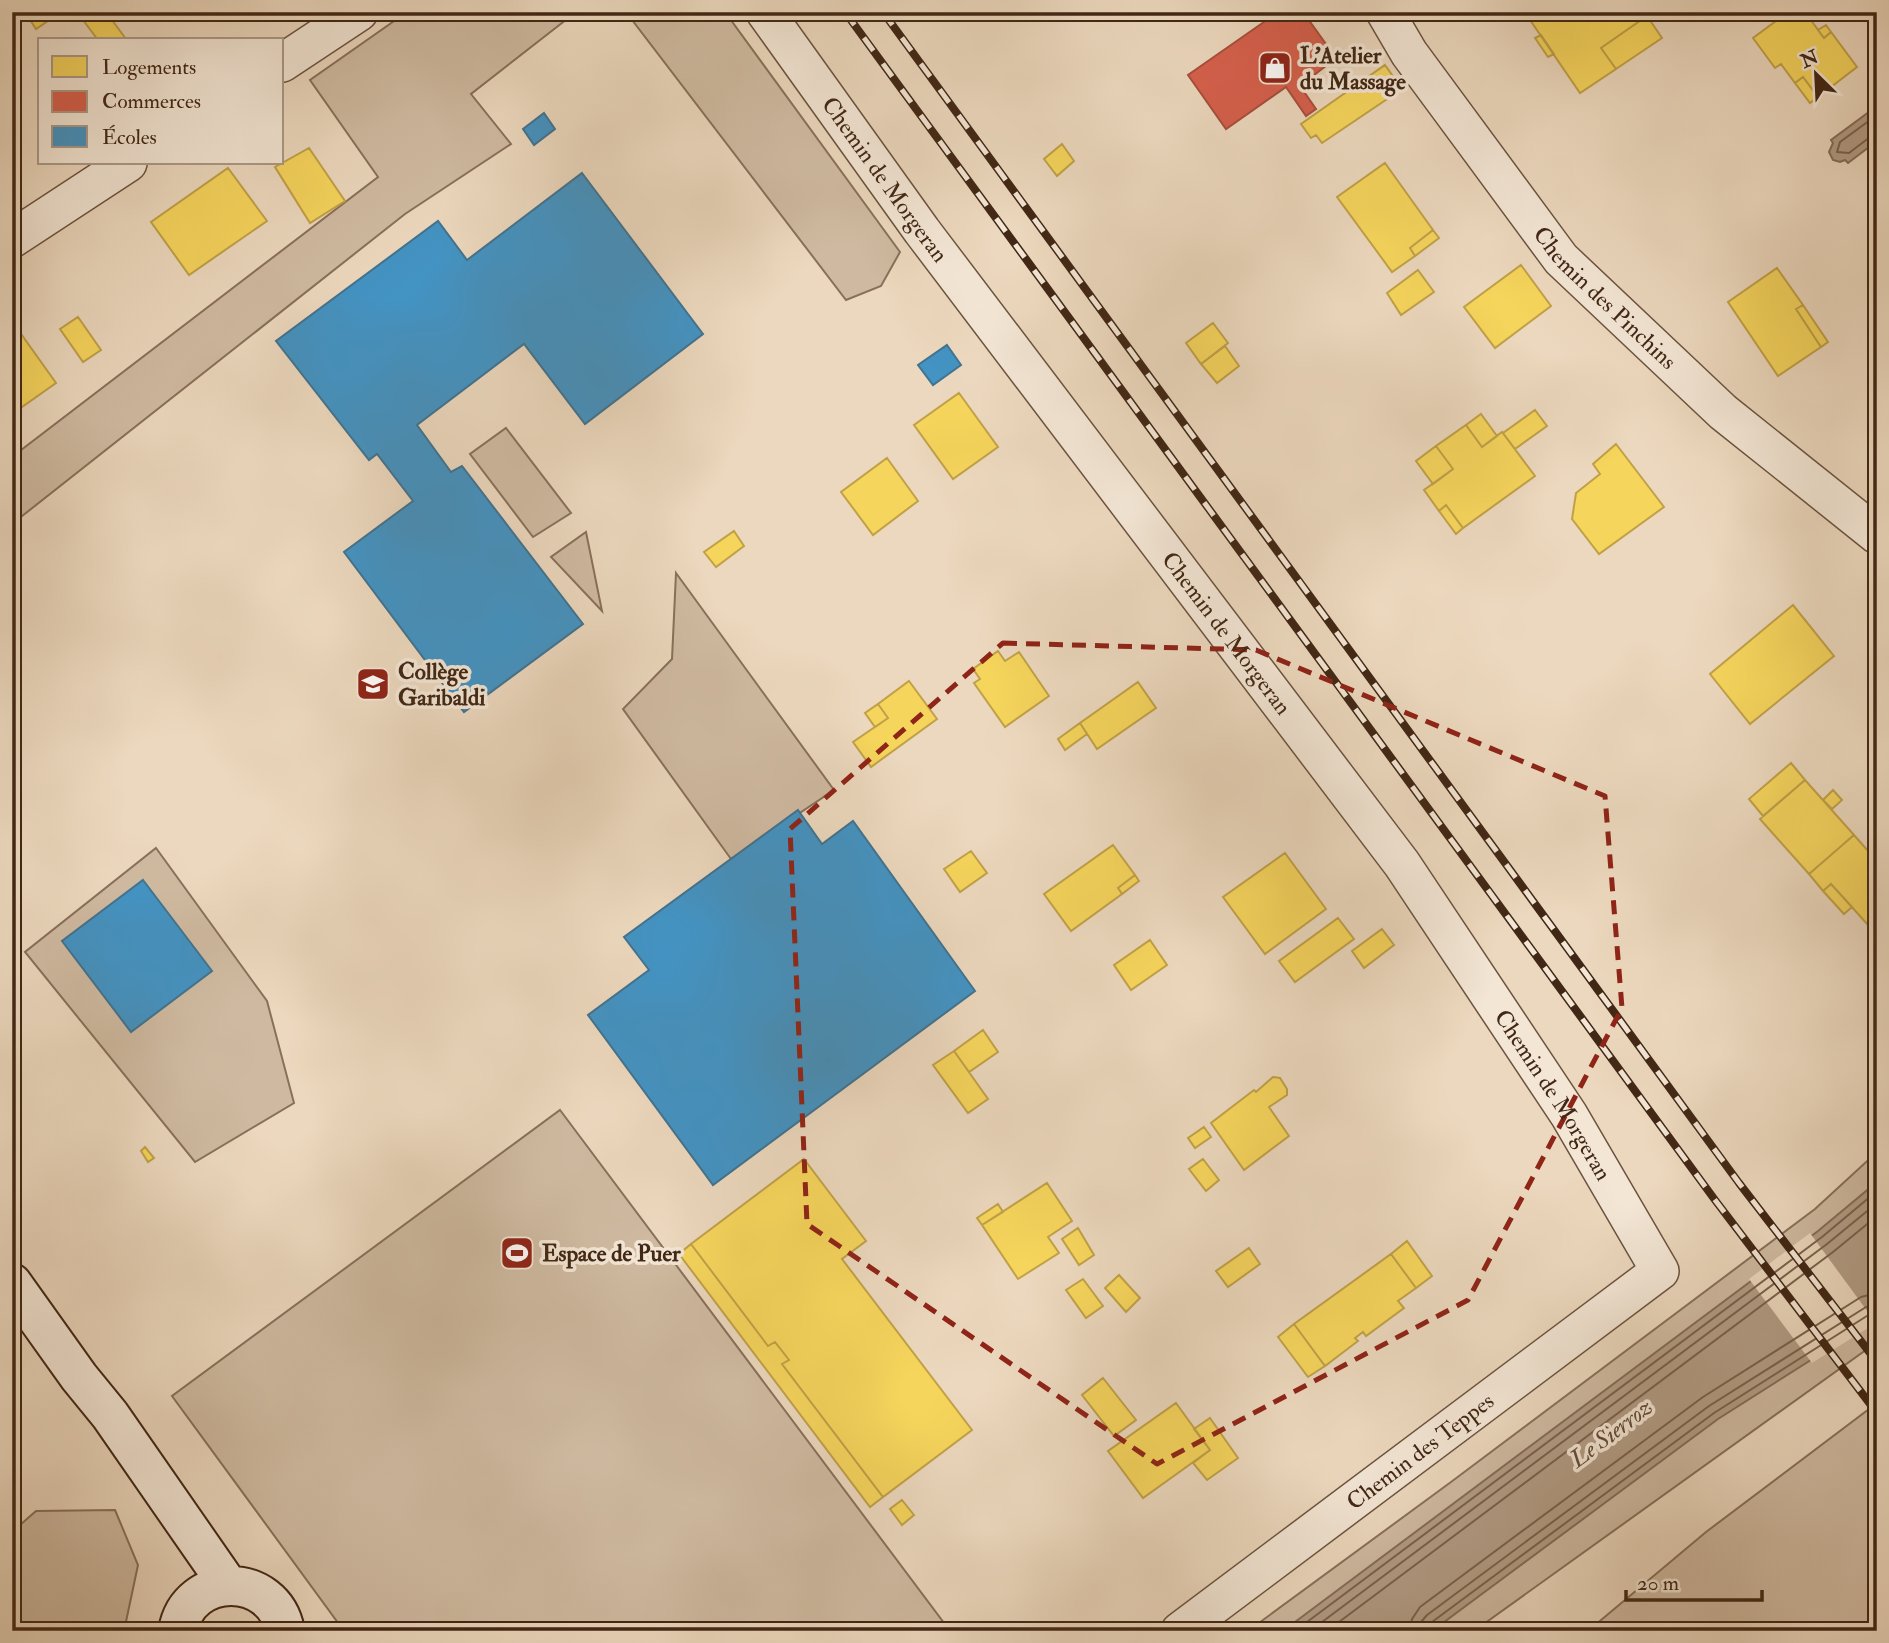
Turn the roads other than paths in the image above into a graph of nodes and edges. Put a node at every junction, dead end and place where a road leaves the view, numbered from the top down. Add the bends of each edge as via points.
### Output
1 (359, 12) edge
2 (765, 12) edge
3 (1385, 12) edge
4 (284, 61) edge
5 (126, 164) edge
6 (12, 239) edge
7 (1877, 535) edge
8 (1660, 1271) joint
9 (12, 1283) edge
10 (201, 1605) edge
11 (285, 1631) edge
12 (1180, 1631) edge

1 - 4 street
2 - 8 street, Chemin de Morgeran via 930,242 1402,864 1569,1115
3 - 7 street, Chemin des Pinchins via 1409,52 1561,259 1723,412
5 - 6 street
8 - 12 street, Chemin des Teppes
9 - 10 main road via 161,1488
10 - 11 main road via 245,1587 274,1605

